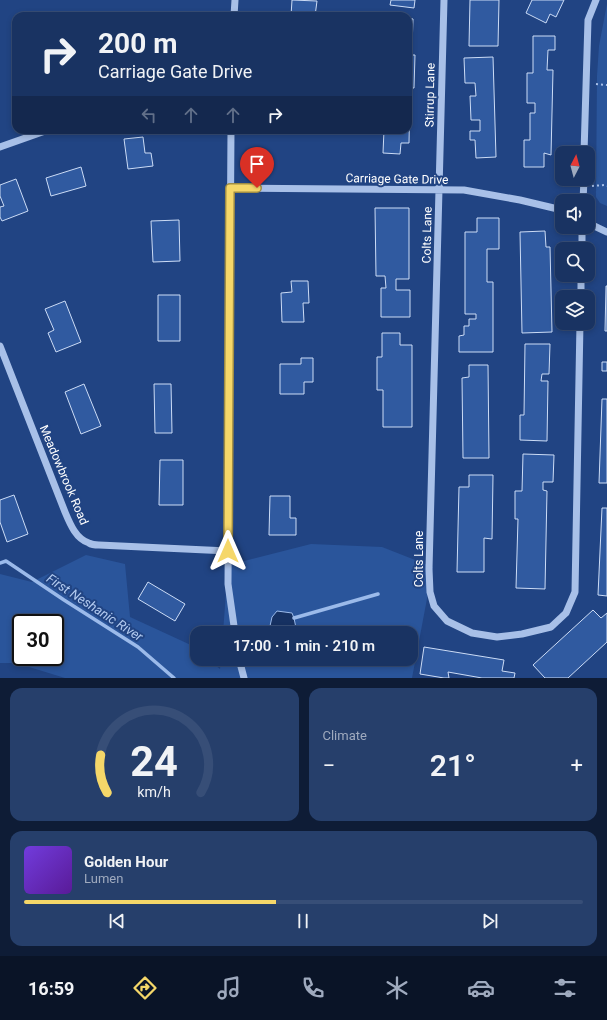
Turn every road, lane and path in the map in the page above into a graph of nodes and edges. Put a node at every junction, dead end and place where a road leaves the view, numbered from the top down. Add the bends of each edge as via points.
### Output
1 (235, 0) edge
2 (444, 0) edge
3 (596, 0) edge
4 (234, 12) edge
5 (37, 134) edge
6 (231, 134) edge
7 (584, 146) edge
8 (0, 147) edge
9 (595, 186) edge
10 (607, 186) edge
11 (230, 188) junction
12 (439, 191) junction
13 (555, 208) edge
14 (595, 226) edge
15 (607, 232) edge
16 (580, 330) edge
17 (0, 346) edge
18 (228, 551) junction
19 (234, 626) edge
20 (241, 666) edge
21 (244, 678) edge

1 - 4 street
2 - 12 street, Stirrup Lane
3 - 7 street via 588,20
5 - 8 street
6 - 11 street
9 - 10 path
11 - 12 street, Carriage Gate Drive
11 - 18 street
12 - 13 street, Carriage Gate Drive via 464,190
12 - 16 street, Colts Lane via 430,592 434,606 446,621 472,633 497,637 552,627 566,613 575,592
14 - 15 street
17 - 18 street, Meadowbrook Road via 65,512 78,536 88,543 99,545
18 - 19 street via 228,584
20 - 21 street

